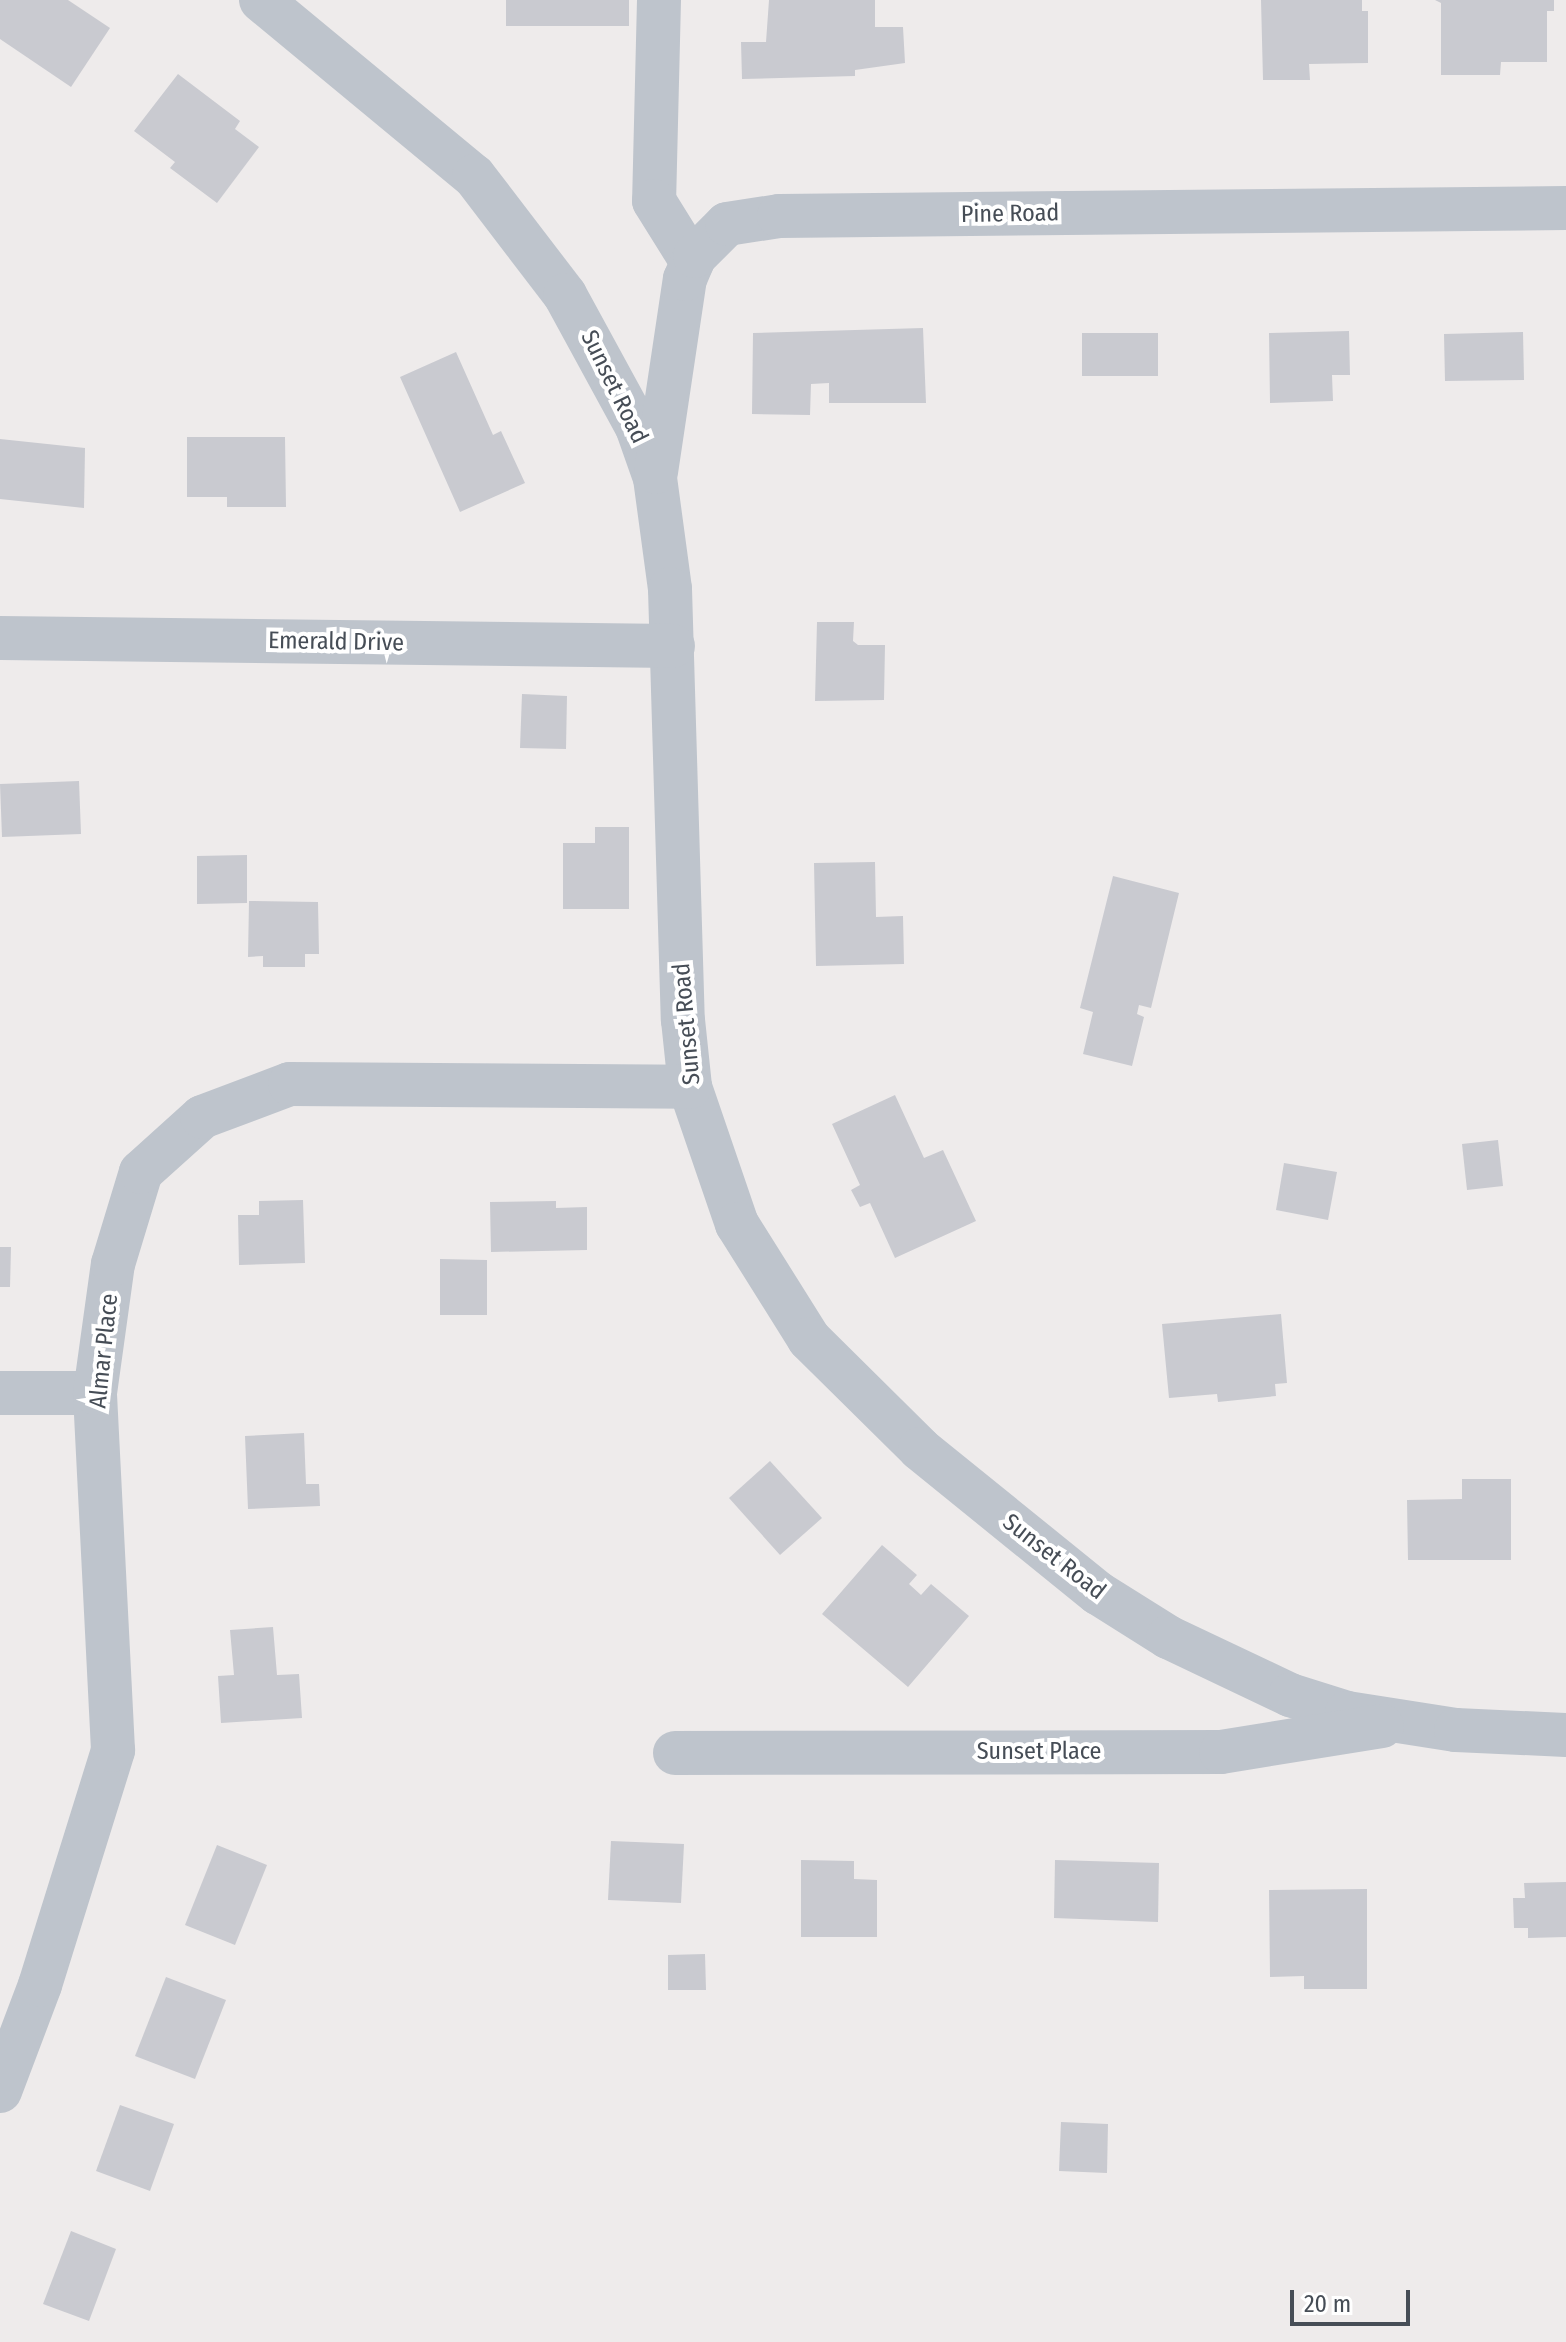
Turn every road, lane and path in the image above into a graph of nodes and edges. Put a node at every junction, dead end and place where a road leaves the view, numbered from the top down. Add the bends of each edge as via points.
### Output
1 (261, 0) edge
2 (659, 0) edge
3 (1566, 208) edge
4 (692, 262) junction
5 (655, 478) junction
6 (0, 638) edge
7 (673, 646) junction
8 (690, 1087) junction
9 (0, 1393) edge
10 (95, 1393) junction
11 (1401, 1723) junction
12 (1566, 1735) edge
13 (675, 1753) dead end
14 (0, 2091) edge

1 - 5 street, Sunset Road via 435,140 510,219 617,381
2 - 4 street via 654,201
3 - 4 street, Pine Road via 779,216 727,224
4 - 5 street, Pine Road via 679,307
5 - 7 street, Sunset Road via 665,529
6 - 7 street, Emerald Drive
7 - 8 street, Sunset Road via 683,1020
8 - 10 street, Almar Place via 290,1084 202,1117 141,1172 113,1264
8 - 11 street, Sunset Road via 737,1224 770,1283 809,1339 920,1449 1098,1593 1168,1637 1290,1695
9 - 10 street
10 - 14 street, Almar Place via 113,1750 40,1985
11 - 12 street, Sunset Road
11 - 13 street, Sunset Place via 1221,1752

